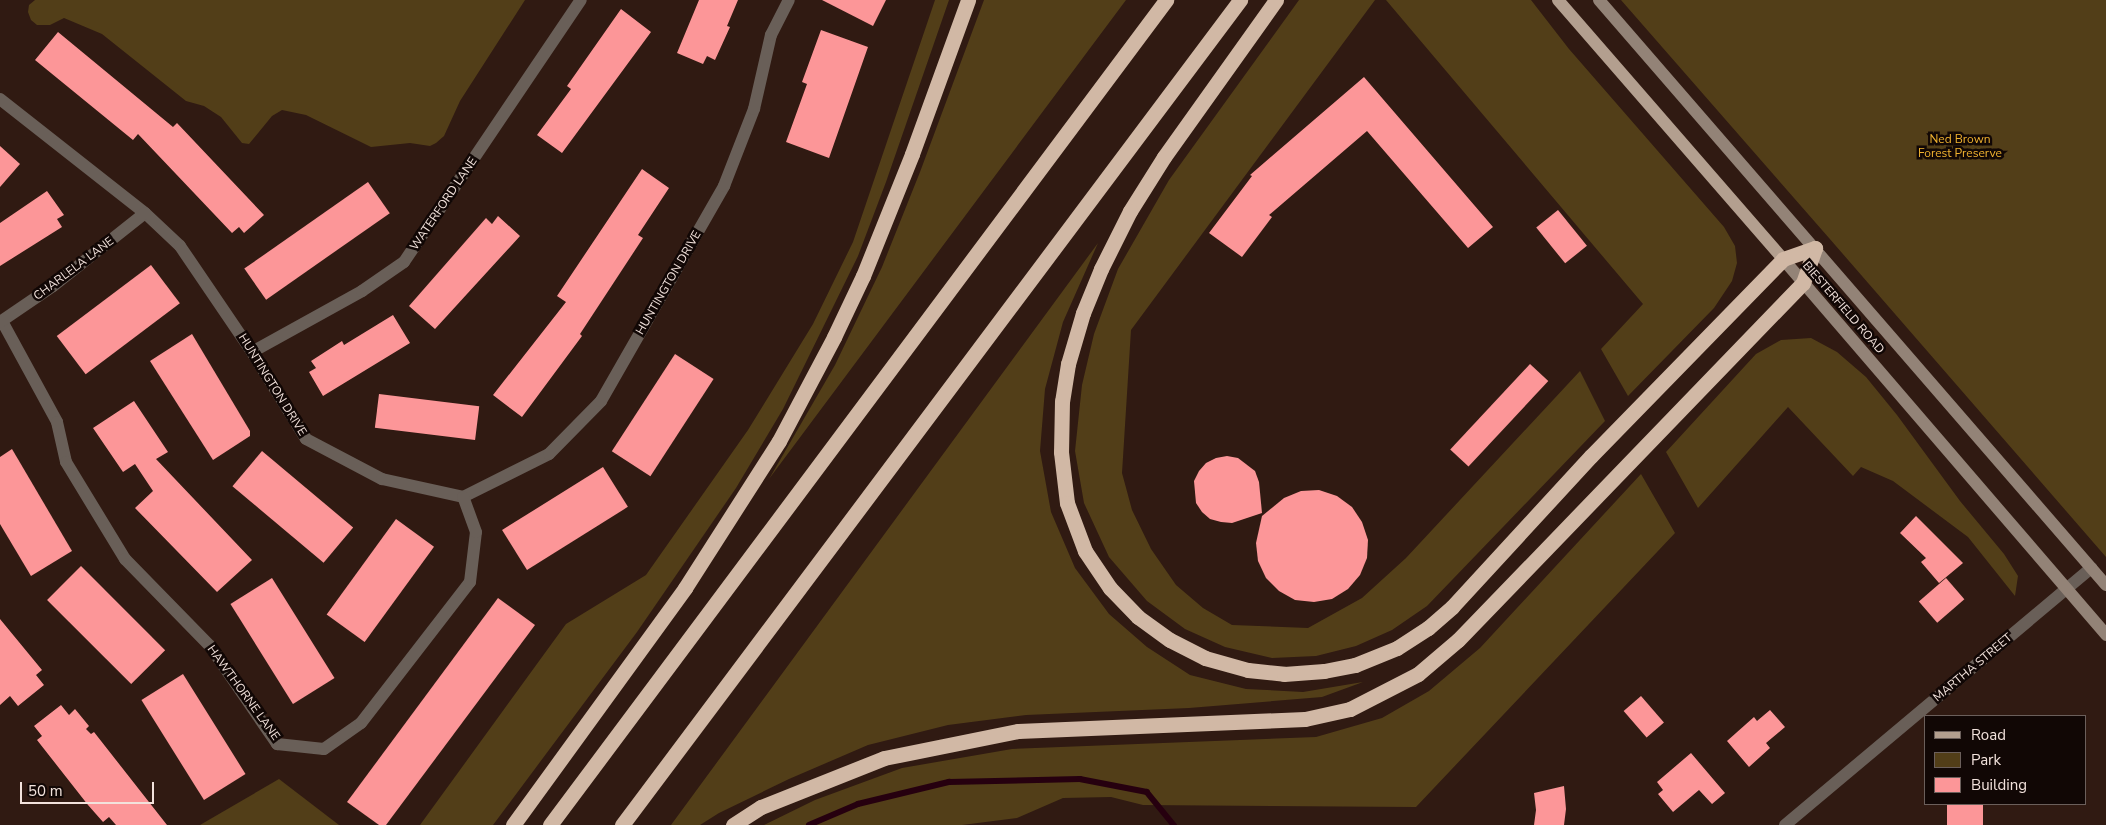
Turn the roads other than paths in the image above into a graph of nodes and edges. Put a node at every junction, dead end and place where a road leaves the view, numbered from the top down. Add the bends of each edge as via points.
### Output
1 (581, 0) edge
2 (789, 0) edge
3 (968, 0) edge
4 (1166, 0) edge
5 (1240, 0) edge
6 (1276, 0) edge
7 (1558, 0) edge
8 (1599, 0) edge
9 (0, 99) edge
10 (145, 213) junction
11 (1815, 248) junction
12 (1783, 259) junction
13 (1803, 282) junction
14 (1, 322) edge
15 (252, 352) junction
16 (463, 497) junction
17 (2091, 568) junction
18 (2106, 585) edge
19 (2067, 590) junction
20 (2106, 634) edge
21 (513, 825) edge
22 (550, 825) edge
23 (622, 825) edge
24 (733, 825) edge
25 (1785, 825) edge

1 - 15 street, WATERFORD LANE via 404,262 362,291
2 - 16 street, HUNTINGTON DRIVE via 771,35 754,109 724,186 601,401 549,454
3 - 21 highway via 863,276 779,441 685,588
4 - 22 highway
5 - 23 highway
6 - 12 highway via 1164,156 1130,211 1083,313 1068,364 1062,401 1061,452 1067,503 1085,550 1110,588 1138,616 1170,640 1205,658 1248,670 1284,674 1324,672 1355,665 1397,648 1434,623 1652,392
7 - 12 main road, BIESTERFIELD ROAD
8 - 11 main road, BIESTERFIELD ROAD
9 - 10 street, HUNTINGTON DRIVE
10 - 14 street, CHARLELA LANE via 53,286
10 - 15 street, HUNTINGTON DRIVE via 180,246
11 - 12 highway
11 - 13 highway
11 - 17 main road, BIESTERFIELD ROAD
12 - 13 main road, BIESTERFIELD ROAD
13 - 19 main road, BIESTERFIELD ROAD
13 - 24 highway via 1458,640 1418,674 1350,709 1304,719 1018,731 884,758 761,807
14 - 16 street, HAWTHORNE LANE via 57,422 66,462 125,559 210,646 277,744 324,749 361,723 470,582 476,532
15 - 16 street, HUNTINGTON DRIVE via 306,439 382,480
17 - 18 main road, BIESTERFIELD ROAD
17 - 19 street, MARTHA STREET
19 - 20 main road, BIESTERFIELD ROAD
19 - 25 street, MARTHA STREET

